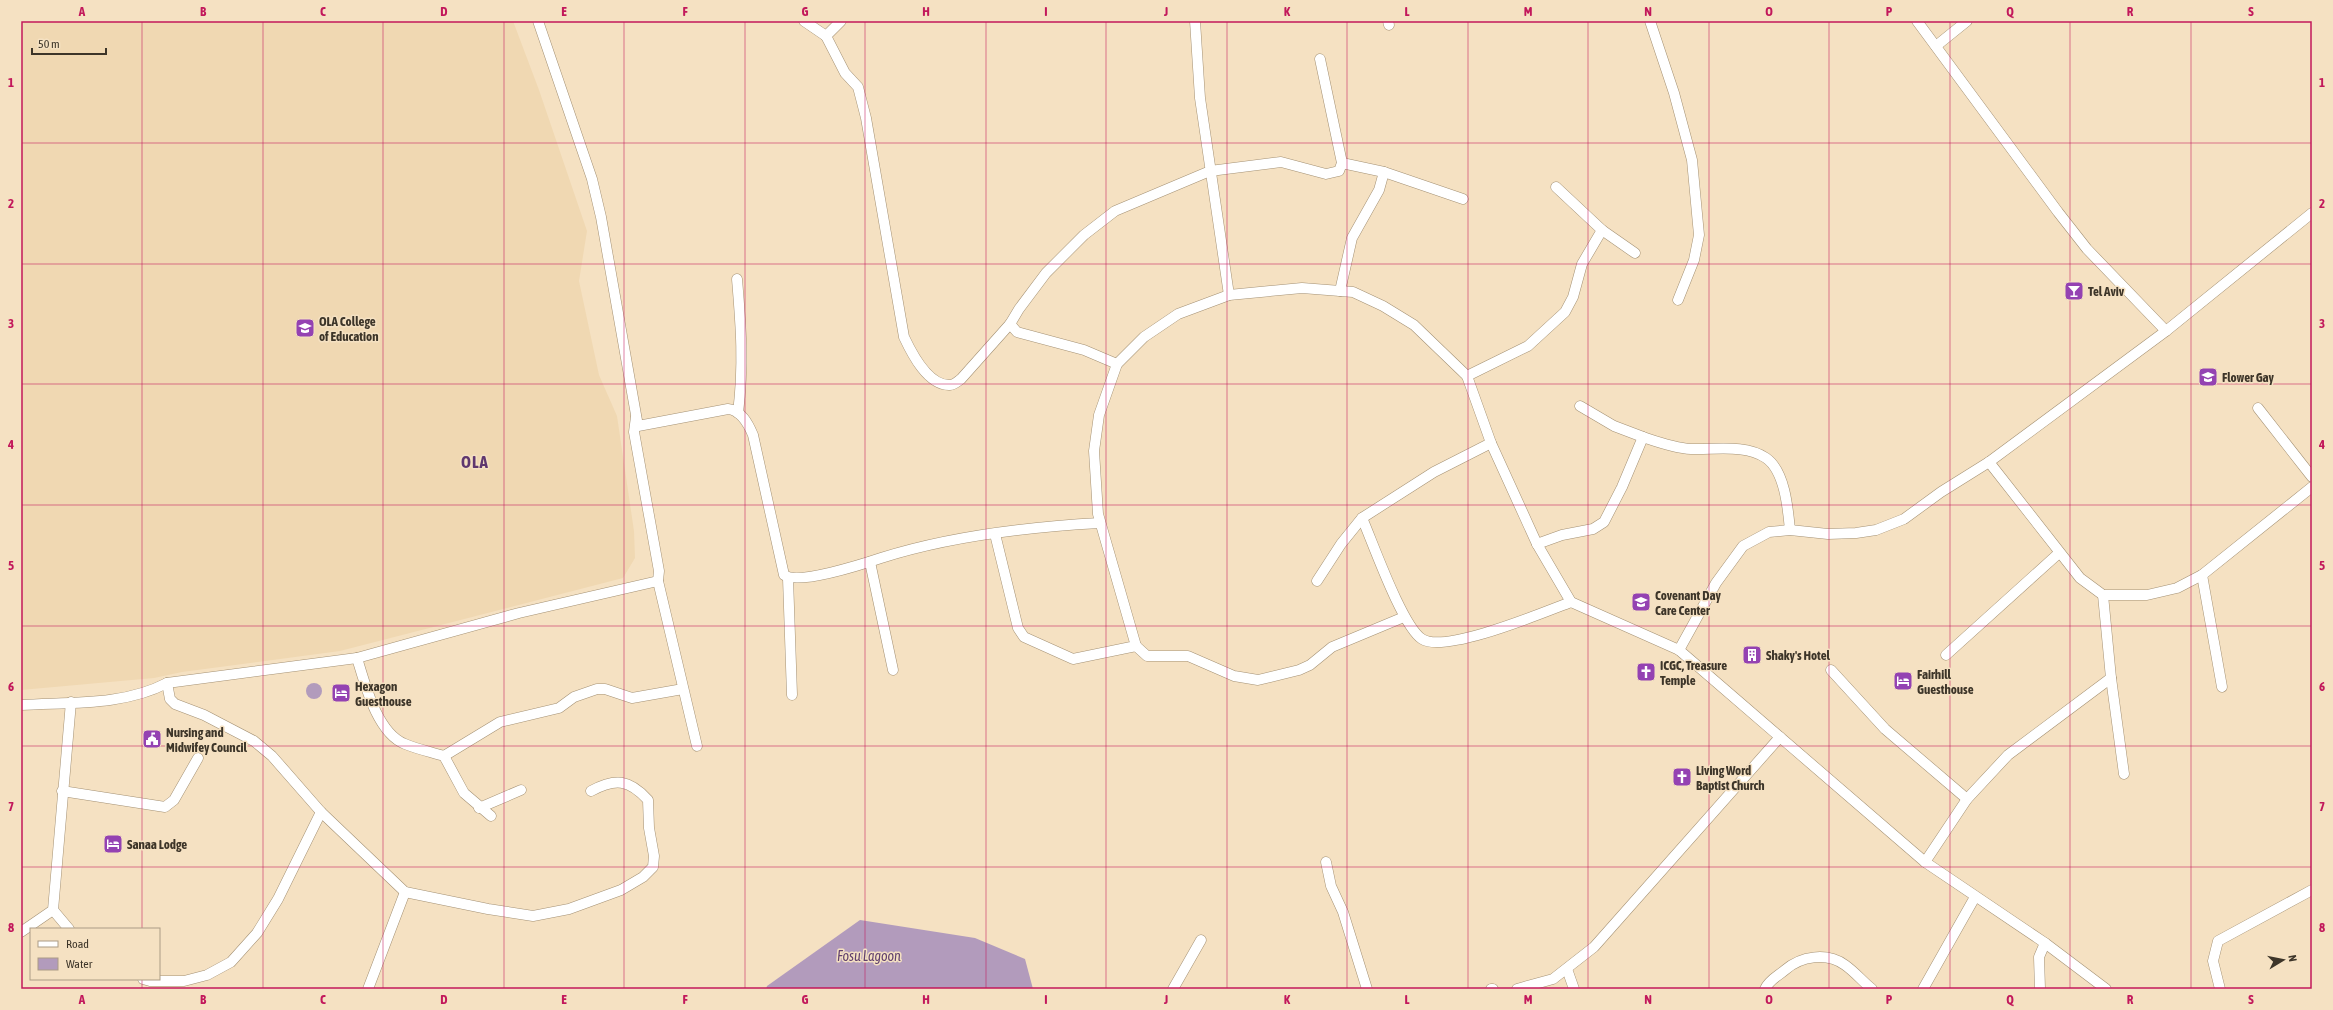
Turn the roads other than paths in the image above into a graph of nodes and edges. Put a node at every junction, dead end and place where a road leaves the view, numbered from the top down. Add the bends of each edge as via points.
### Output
1 (538, 21) edge
2 (804, 21) edge
3 (841, 21) edge
4 (1195, 21) edge
5 (1650, 21) edge
6 (1917, 21) edge
7 (1967, 21) edge
8 (826, 36) junction
9 (1936, 46) junction
10 (1320, 59) dead end
11 (1342, 163) junction
12 (1210, 171) junction
13 (1384, 172) junction
14 (1556, 187) dead end
15 (1463, 199) dead end
16 (2312, 213) edge
17 (1602, 230) junction
18 (1635, 253) dead end
19 (737, 279) dead end
20 (1340, 291) junction
21 (1229, 295) junction
22 (1678, 300) dead end
23 (1010, 324) junction
24 (2166, 331) junction
25 (1117, 364) junction
26 (1468, 376) junction
27 (1580, 406) dead end
28 (2258, 408) dead end
29 (738, 413) junction
30 (636, 418) junction
31 (1643, 437) junction
32 (1491, 443) junction
33 (1990, 462) junction
34 (2312, 477) edge
35 (2312, 487) edge
36 (1362, 518) junction
37 (1100, 523) junction
38 (1790, 530) junction
39 (995, 534) junction
40 (1537, 544) junction
41 (2059, 553) junction
42 (870, 562) junction
43 (2202, 575) junction
44 (788, 578) junction
45 (658, 581) junction
46 (1317, 581) dead end
47 (2103, 595) junction
48 (1570, 602) junction
49 (1404, 617) junction
50 (1136, 646) junction
51 (1679, 650) junction
52 (1946, 655) dead end
53 (357, 658) junction
54 (893, 670) dead end
55 (1831, 670) dead end
56 (2111, 678) junction
57 (167, 683) junction
58 (2222, 687) dead end
59 (683, 689) junction
60 (792, 695) dead end
61 (71, 702) junction
62 (21, 704) edge
63 (1780, 738) junction
64 (697, 746) dead end
65 (444, 756) junction
66 (198, 758) dead end
67 (2124, 774) dead end
68 (521, 790) dead end
69 (62, 791) junction
70 (591, 791) dead end
71 (1967, 799) junction
72 (479, 808) junction
73 (320, 812) junction
74 (491, 816) dead end
75 (1326, 862) dead end
76 (1925, 862) junction
77 (2312, 890) edge
78 (406, 892) junction
79 (1975, 897) junction
80 (53, 910) junction
81 (68, 928) edge
82 (21, 932) edge
83 (1201, 940) dead end
84 (2045, 943) junction
85 (1567, 970) junction
86 (146, 980) edge
87 (368, 989) edge
88 (1173, 989) edge
89 (1367, 989) edge
90 (1517, 989) edge
91 (1574, 989) edge
92 (1765, 989) edge
93 (1872, 989) edge
94 (1923, 989) edge
95 (2040, 989) edge
96 (2106, 989) edge
97 (2220, 989) edge

1 - 30 street via 569,108 598,202
2 - 8 street
3 - 8 street
4 - 12 street via 1200,98
5 - 22 street via 1674,93 1692,160 1699,235 1694,260
6 - 9 street
7 - 9 street
8 - 23 street via 846,73 858,87 904,337 912,354 928,375 940,383 951,385 961,379
9 - 24 street via 2073,231
10 - 11 street
11 - 12 street via 1339,171 1326,174 1281,162
11 - 13 street
12 - 21 street
12 - 23 street via 1115,211 1084,236 1046,273
13 - 15 street
13 - 20 street via 1379,190 1352,238
14 - 17 street
16 - 24 street
17 - 18 street
17 - 26 street via 1582,264 1573,297 1565,312 1528,346
19 - 29 street via 743,343 743,374
20 - 21 street via 1302,288
20 - 26 street via 1353,292 1414,325
21 - 25 street via 1178,314 1144,337
23 - 25 street via 1018,332 1084,350
24 - 33 street
25 - 37 street via 1099,415 1094,450
26 - 32 street
27 - 31 street via 1614,426
28 - 34 street
29 - 30 street via 728,409 638,426
29 - 44 street via 753,435 782,571
30 - 45 street via 634,432 659,571
31 - 38 street via 1690,449 1744,450 1766,458 1776,469 1787,498
31 - 40 street via 1622,488 1604,522 1593,529
32 - 36 street via 1434,472
32 - 40 street
33 - 38 street via 1941,492 1904,519 1876,530 1828,534
33 - 41 street
35 - 43 street
36 - 46 street
36 - 49 street
37 - 39 street
37 - 50 street
38 - 51 street via 1769,532 1743,546 1716,583
39 - 42 street via 929,546
39 - 50 street via 1018,628 1024,637 1072,659
40 - 48 street
41 - 47 street via 2080,578
41 - 52 street
42 - 44 street via 796,580
42 - 54 street
43 - 47 street via 2177,588 2147,595
43 - 58 street
44 - 60 street
45 - 53 street via 519,613
45 - 59 street
47 - 56 street
48 - 49 street via 1488,632 1435,642 1422,639
48 - 51 street
49 - 50 street via 1332,647 1310,665 1299,670 1258,680 1234,676 1188,656 1147,656
51 - 63 street
53 - 57 street
53 - 65 street via 372,702 387,730 405,744
55 - 71 street via 1885,729
56 - 67 street
56 - 71 street via 2008,755
57 - 61 street via 137,696
57 - 73 street via 174,704 204,715 254,741 272,756
59 - 64 street
59 - 65 street via 632,698 606,689 597,689 574,697 558,708 500,722
61 - 62 street
61 - 69 street
63 - 76 street
63 - 85 street via 1594,947
65 - 72 street via 464,794
66 - 69 street via 174,800 165,807
68 - 72 street
69 - 80 street
70 - 78 street via 605,784 624,783 636,788 648,800 653,867 643,877 621,890 569,909 533,916
71 - 76 street
72 - 74 street
73 - 78 street
73 - 86 street via 278,899 257,933 231,962 207,975 184,981
75 - 89 street via 1331,886 1343,912
76 - 79 street
77 - 97 street via 2218,941 2212,961
78 - 87 street
79 - 84 street
79 - 94 street
80 - 81 street
80 - 82 street
83 - 88 street
84 - 95 street via 2039,957
84 - 96 street
85 - 90 street via 1553,979
85 - 91 street
92 - 93 street via 1773,978 1798,961 1813,957 1835,959

